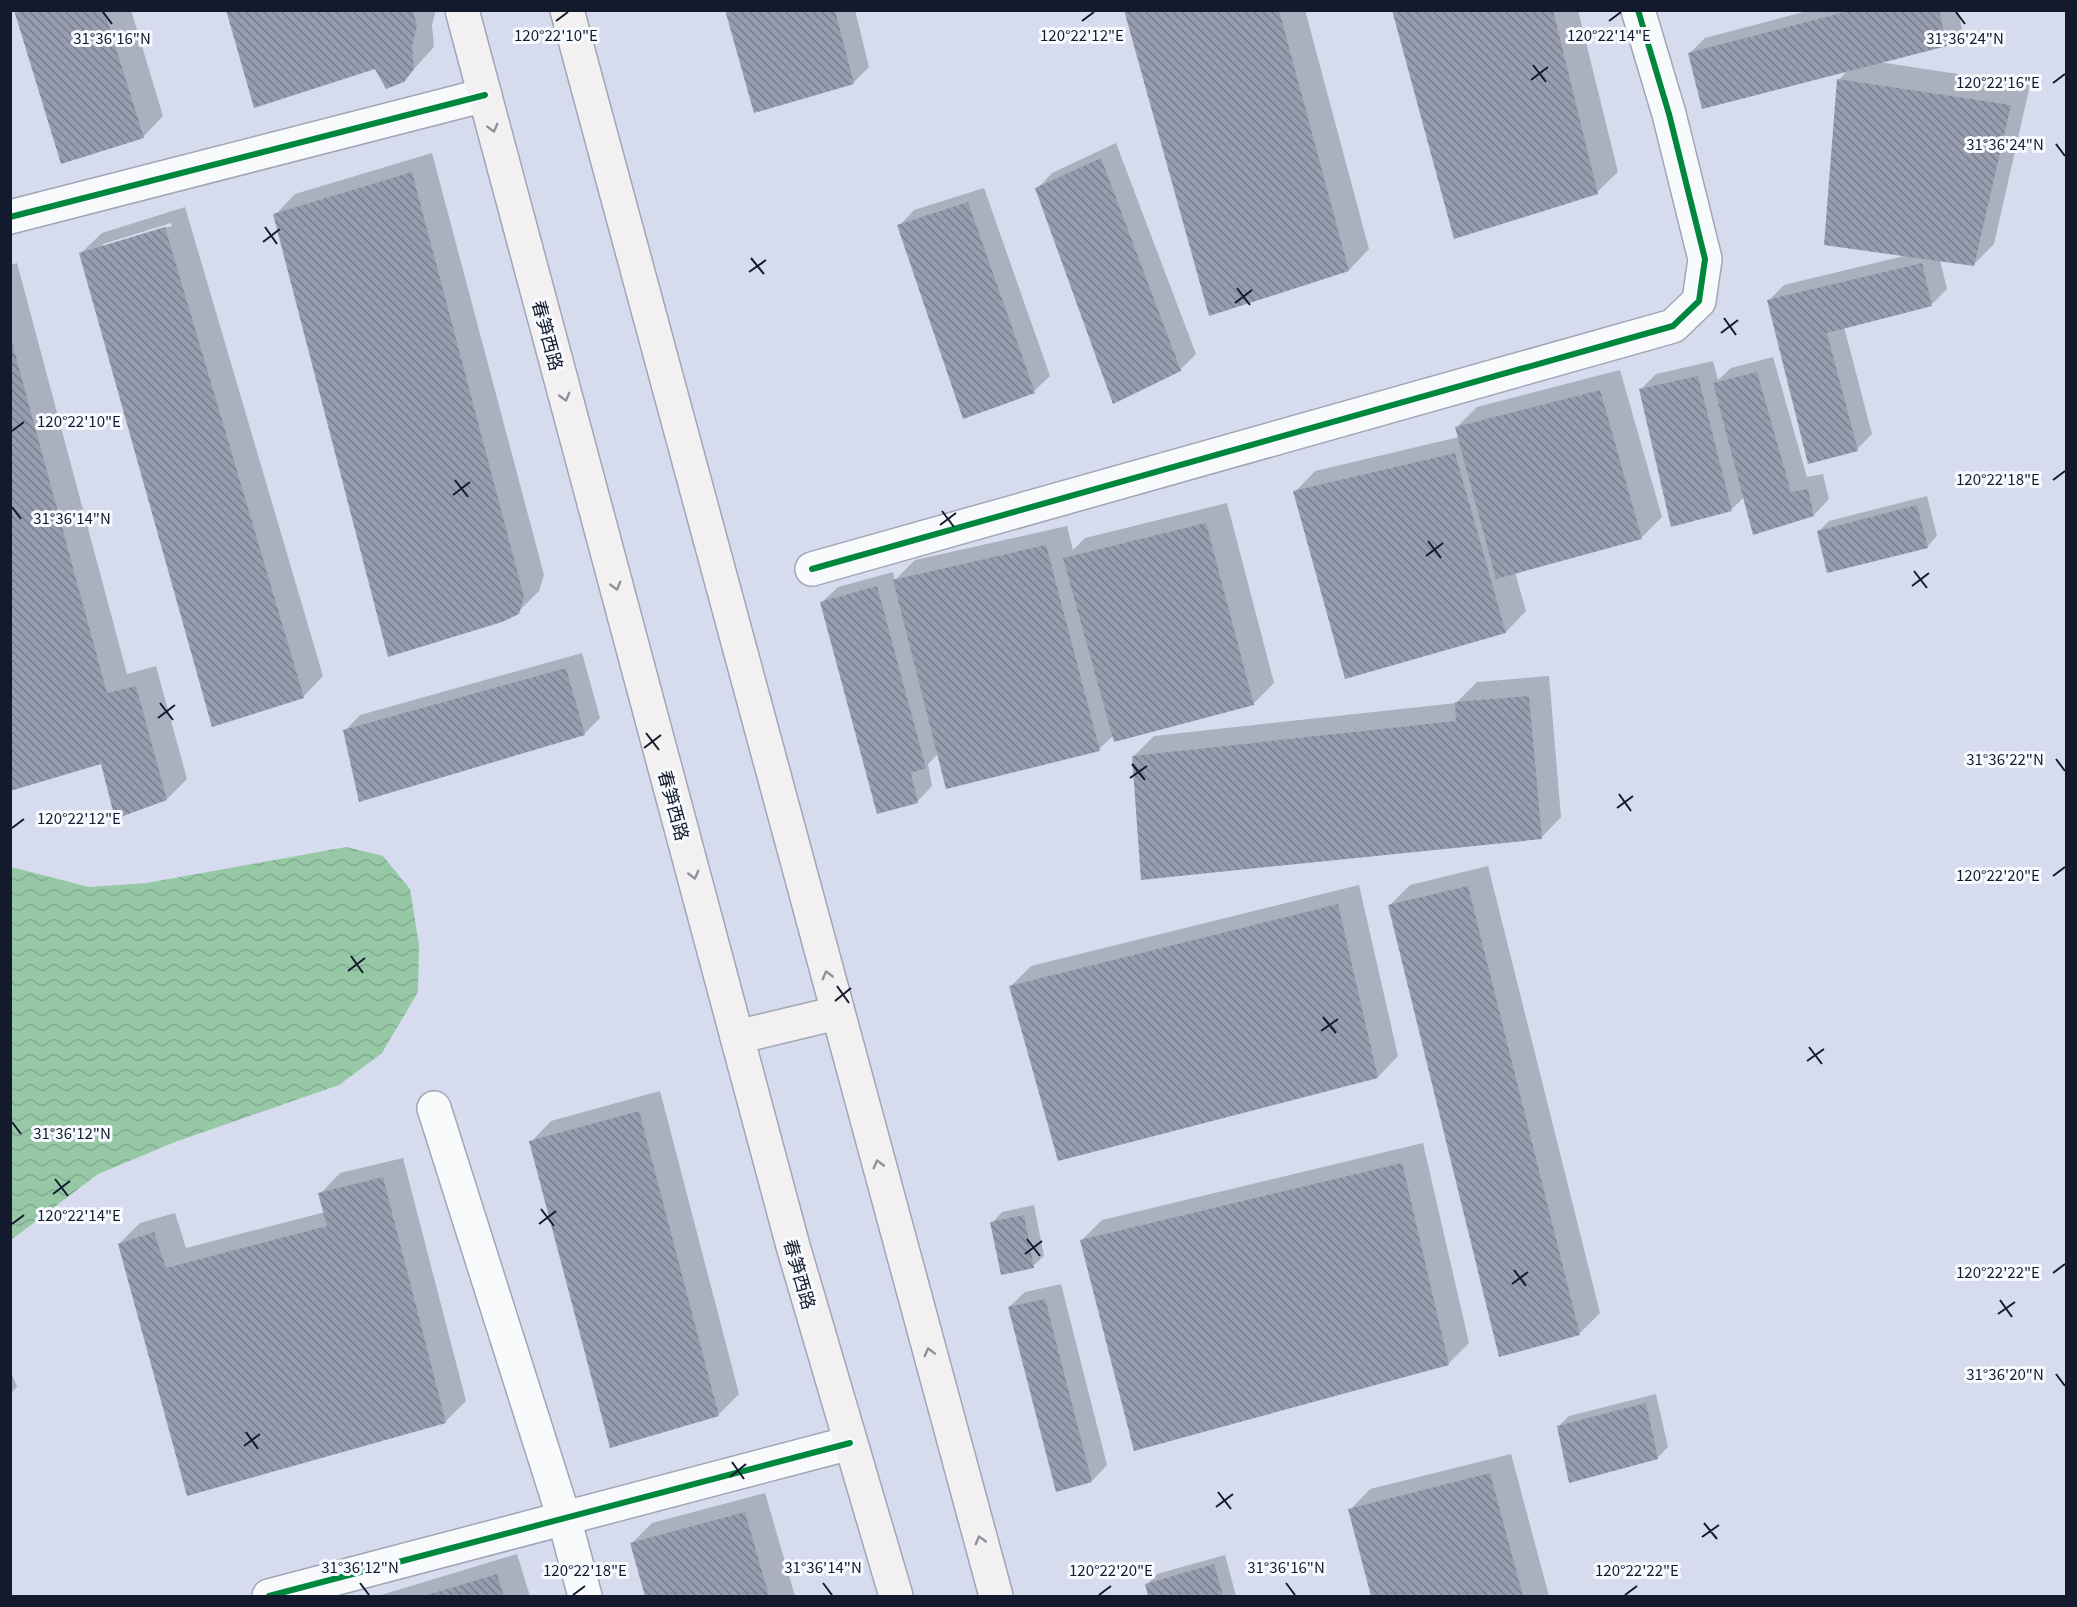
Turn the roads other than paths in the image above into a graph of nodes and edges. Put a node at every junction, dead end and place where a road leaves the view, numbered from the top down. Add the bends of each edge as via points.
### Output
1 (462, 10) edge
2 (567, 10) edge
3 (1638, 10) edge
4 (484, 95) junction
5 (10, 217) edge
6 (812, 569) dead end
7 (837, 1013) junction
8 (737, 1037) junction
9 (434, 1108) dead end
10 (850, 1443) junction
11 (564, 1518) junction
12 (268, 1596) edge
13 (585, 1596) edge
14 (896, 1596) edge
15 (996, 1596) edge

1 - 4 main road, 春笋西路
7 -> 2 main road
3 - 6 street via 1705,259 1699,301 1673,326
4 - 5 street
4 -> 8 main road, 春笋西路
7 - 8 main road
15 -> 7 main road
8 - 10 main road, 春笋西路
9 - 11 street
10 - 11 street
10 - 14 main road, 春笋西路
11 - 12 street
11 - 13 street

